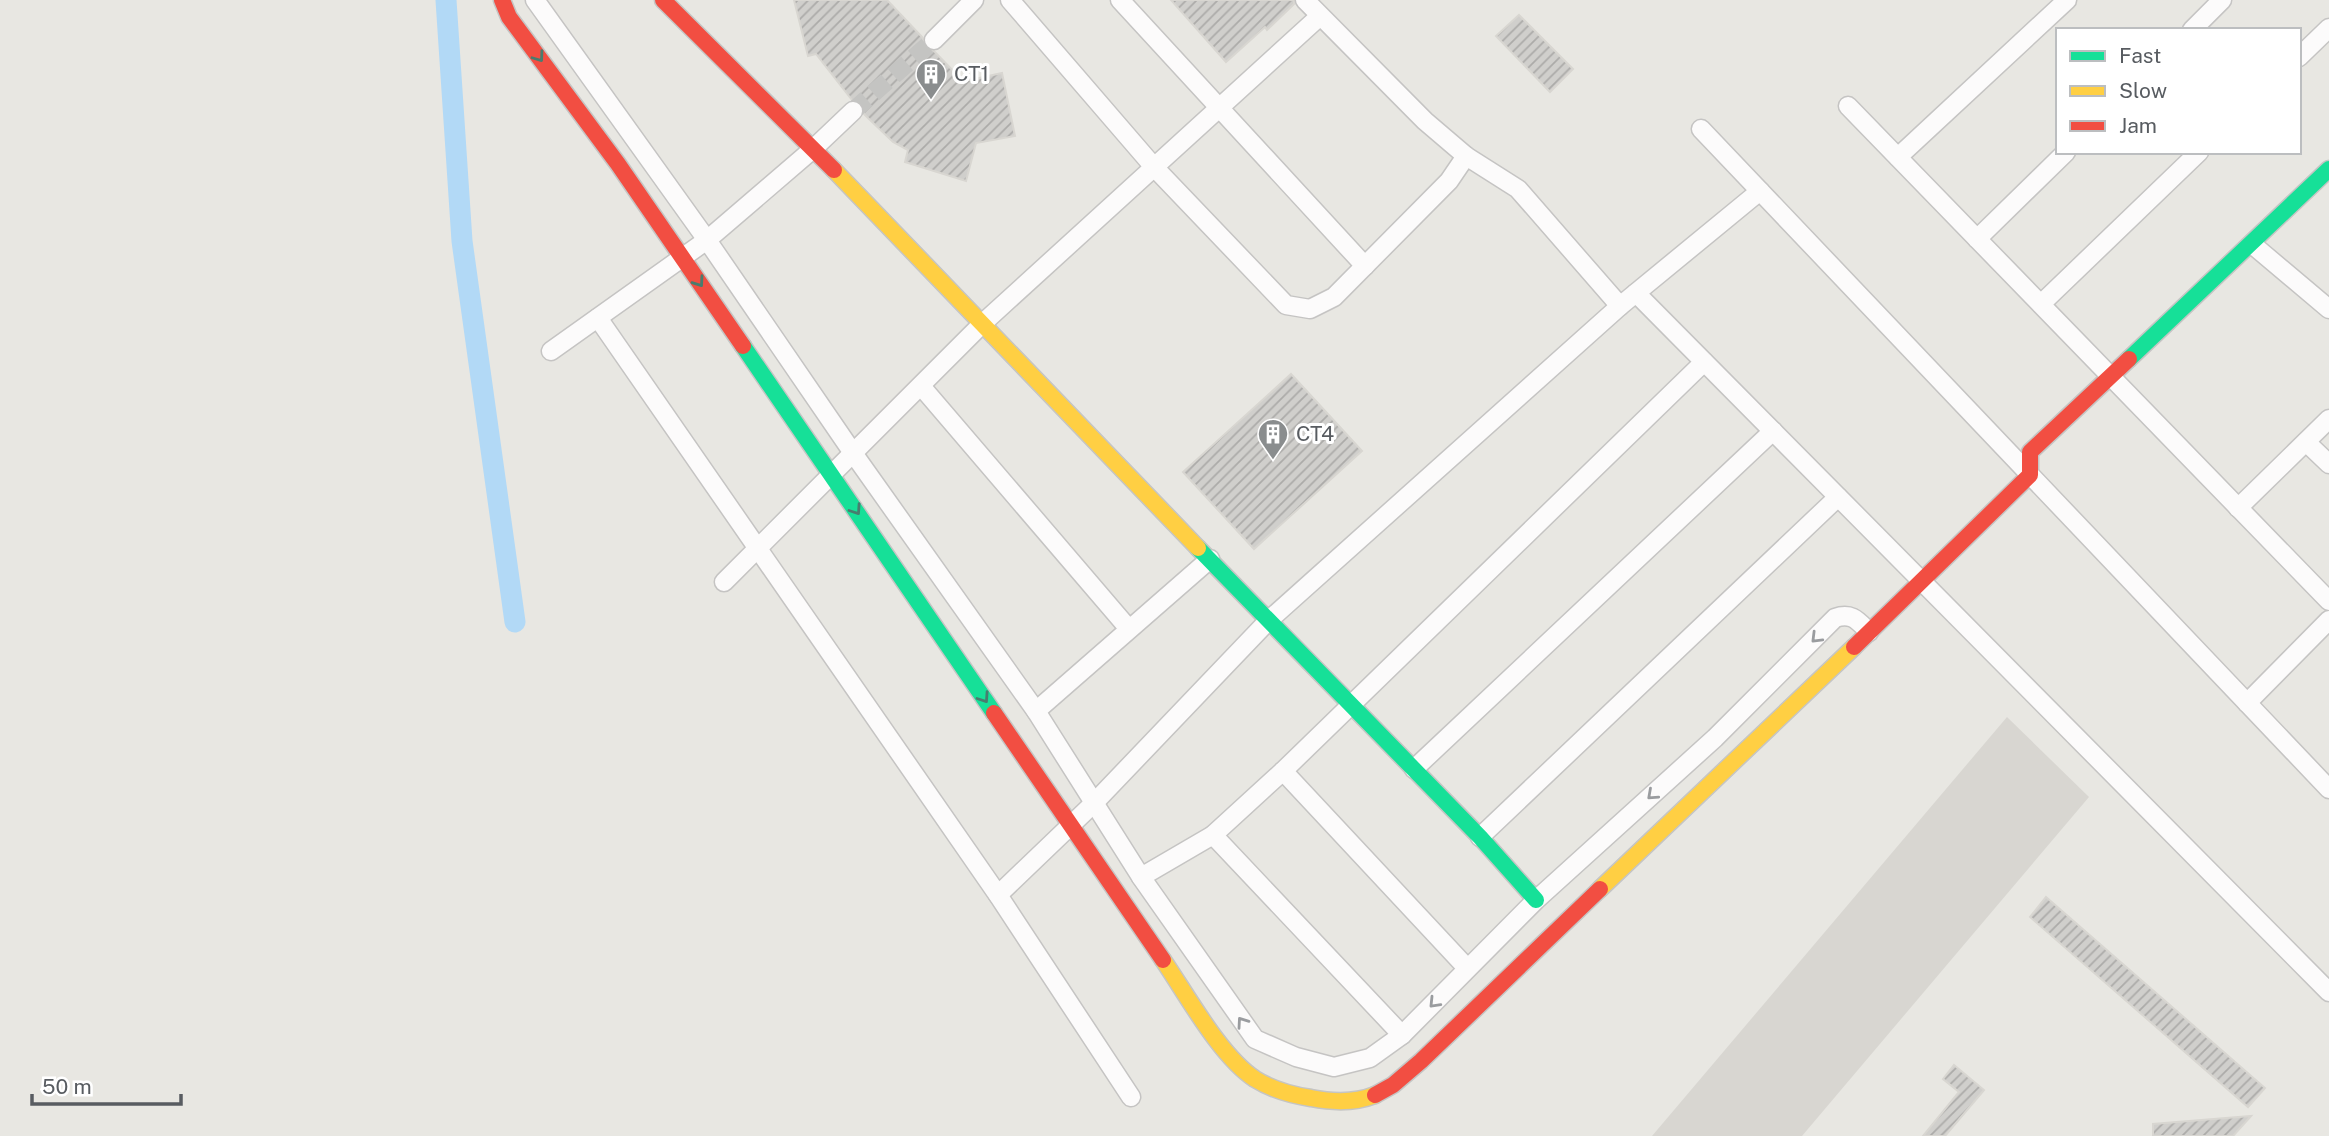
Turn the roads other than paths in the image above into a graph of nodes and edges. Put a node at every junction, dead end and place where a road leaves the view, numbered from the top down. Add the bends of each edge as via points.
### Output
1 (502, 0) edge
2 (535, 0) edge
3 (663, 0) edge
4 (974, 0) edge
5 (1010, 0) edge
6 (1120, 0) edge
7 (1306, 0) edge
8 (2067, 0) edge
9 (2222, 0) edge
10 (1320, 16) junction
11 (2194, 28) edge
12 (2329, 28) edge
13 (933, 40) tunnel mouth
14 (2301, 55) edge
15 (1848, 106) dead end
16 (1219, 107) junction
17 (853, 111) tunnel mouth
18 (1701, 129) dead end
19 (813, 149) junction
20 (2064, 154) edge
21 (2197, 154) edge
22 (1466, 156) junction
23 (1898, 157) junction
24 (1154, 167) junction
25 (2329, 169) edge
26 (1760, 191) junction
27 (1977, 239) junction
28 (706, 240) junction
29 (2253, 245) junction
30 (682, 257) junction
31 (1366, 266) junction
32 (1636, 293) junction
33 (2041, 304) junction
34 (1620, 306) junction
35 (2329, 309) edge
36 (598, 318) junction
37 (983, 323) junction
38 (551, 351) dead end
39 (1704, 362) junction
40 (2109, 376) junction
41 (920, 386) junction
42 (2329, 419) edge
43 (1773, 431) junction
44 (2306, 442) junction
45 (853, 453) junction
46 (2329, 464) edge
47 (832, 474) junction
48 (2030, 475) junction
49 (1838, 497) junction
50 (2238, 508) junction
51 (757, 548) junction
52 (1210, 559) junction
53 (724, 582) dead end
54 (1922, 582) junction
55 (2329, 601) edge
56 (2329, 620) edge
57 (1268, 621) junction
58 (1129, 629) junction
59 (1869, 632) junction
60 (2248, 703) junction
61 (1351, 704) junction
62 (1036, 711) junction
63 (1414, 769) junction
64 (1283, 771) junction
65 (2329, 789) edge
66 (1094, 803) junction
67 (1070, 825) junction
68 (1213, 835) junction
69 (1480, 837) junction
70 (1141, 877) junction
71 (998, 895) junction
72 (1536, 900) junction
73 (1467, 968) junction
74 (2329, 992) edge
75 (1402, 1035) junction
76 (1131, 1097) dead end

1 -> 30 street via 509,17
2 - 28 street
3 - 19 street
4 - 13 street
5 - 24 street
6 - 16 street
7 - 10 street
8 - 23 street
9 - 11 street
10 - 16 street
10 - 22 street via 1424,121
12 - 14 street
15 - 23 street
16 - 24 street
16 - 31 street
17 - 19 street
18 - 26 street
19 - 28 street
19 - 37 street
20 - 27 street
21 - 33 street
22 - 31 street via 1449,181
22 - 34 street via 1518,189
23 - 27 street
24 - 31 street via 1286,305 1310,309 1334,298
24 - 37 street
25 - 29 street
26 - 32 street
26 - 48 street
27 - 33 street
28 - 30 street
28 - 45 street
29 - 35 street
29 - 40 street
30 - 36 street
30 -> 47 street
32 - 34 street
32 - 39 street
33 - 40 street
34 - 57 street
36 - 38 street
36 - 51 street
37 - 41 street
37 - 52 street
39 - 43 street
39 - 61 street
40 - 48 street via 2030,452
40 - 50 street
41 - 45 street
41 - 58 street
42 - 44 street
43 - 49 street
43 - 63 street
44 - 46 street
44 - 50 street
45 - 47 street
45 - 62 street
47 - 51 street
47 -> 67 street
48 - 54 street
48 - 60 street
49 - 54 street
49 - 69 street
50 - 55 street
51 - 53 street
51 - 71 street
52 - 57 street
52 - 58 street
54 - 59 street
54 - 74 street
56 - 60 street
57 - 61 street
57 - 66 street
58 - 62 street
59 - 67 street via 1422,1061 1382,1092 1349,1102 1292,1094 1257,1080 1227,1055
59 -> 72 street via 1854,617 1836,618 1715,738
60 - 65 street
61 - 63 street
61 - 64 street
62 - 66 street
63 - 69 street
64 - 68 street
64 - 73 street
66 - 67 street
66 - 70 street
67 - 71 street
68 - 70 street
68 - 75 street
69 - 72 street
75 -> 70 street via 1370,1058 1334,1067 1255,1040
71 - 76 street
72 - 73 street
73 -> 75 street

